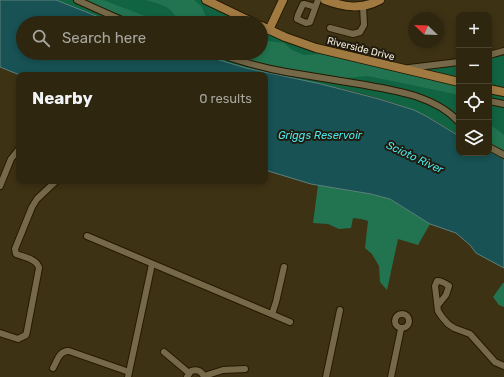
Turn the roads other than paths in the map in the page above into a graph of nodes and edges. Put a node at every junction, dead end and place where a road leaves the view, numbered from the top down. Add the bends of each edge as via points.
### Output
1 (77, 0) edge
2 (206, 0) edge
3 (282, 0) edge
4 (318, 0) edge
5 (325, 0) edge
6 (380, 0) edge
7 (348, 3) edge
8 (363, 6) junction
9 (315, 7) dead end
10 (112, 16) edge
11 (239, 16) edge
12 (330, 28) dead end
13 (269, 30) joint
14 (504, 51) edge
15 (492, 54) edge
16 (240, 60) edge
17 (456, 62) edge
18 (404, 69) junction
19 (456, 81) edge
20 (492, 90) edge
21 (504, 92) edge
22 (492, 102) edge
23 (504, 104) edge
24 (456, 113) edge
25 (453, 115) junction
26 (457, 120) edge
27 (492, 148) edge
28 (16, 153) edge
29 (504, 155) edge
30 (53, 184) edge
31 (0, 186) edge
32 (87, 236) dead end
33 (152, 264) junction
34 (284, 267) dead end
35 (438, 305) dead end
36 (340, 310) dead end
37 (272, 314) junction
38 (290, 322) dead end
39 (400, 329) dead end
40 (0, 333) edge
41 (164, 352) dead end
42 (504, 366) edge
43 (53, 368) dead end
44 (245, 369) dead end
45 (129, 375) edge
46 (188, 375) edge
47 (204, 376) edge
48 (326, 377) edge
49 (391, 377) edge

1 - 10 street
2 - 11 main road
3 - 13 main road
4 - 9 street
5 - 7 main road
6 - 8 main road
7 - 8 main road
8 - 12 street via 364,25 360,32 353,34
13 - 18 main road, Riverside Drive via 316,48
14 - 15 street
16 - 25 street via 285,72 399,91 434,103
17 - 18 street
18 - 19 main road, Riverside Drive
20 - 21 main road
22 - 23 street
24 - 25 street
25 - 26 street
27 - 29 street
28 - 31 street
30 - 40 street via 32,207 15,249 16,254 35,262 39,268 26,334 18,339
32 - 33 street
33 - 37 street
33 - 45 street
34 - 37 street
35 - 42 street via 438,311 448,324 470,334 496,362
36 - 48 street
37 - 38 street
39 - 49 street
41 - 46 street
43 - 45 street via 61,353 65,351
44 - 47 street via 223,370
46 - 47 street via 196,370

